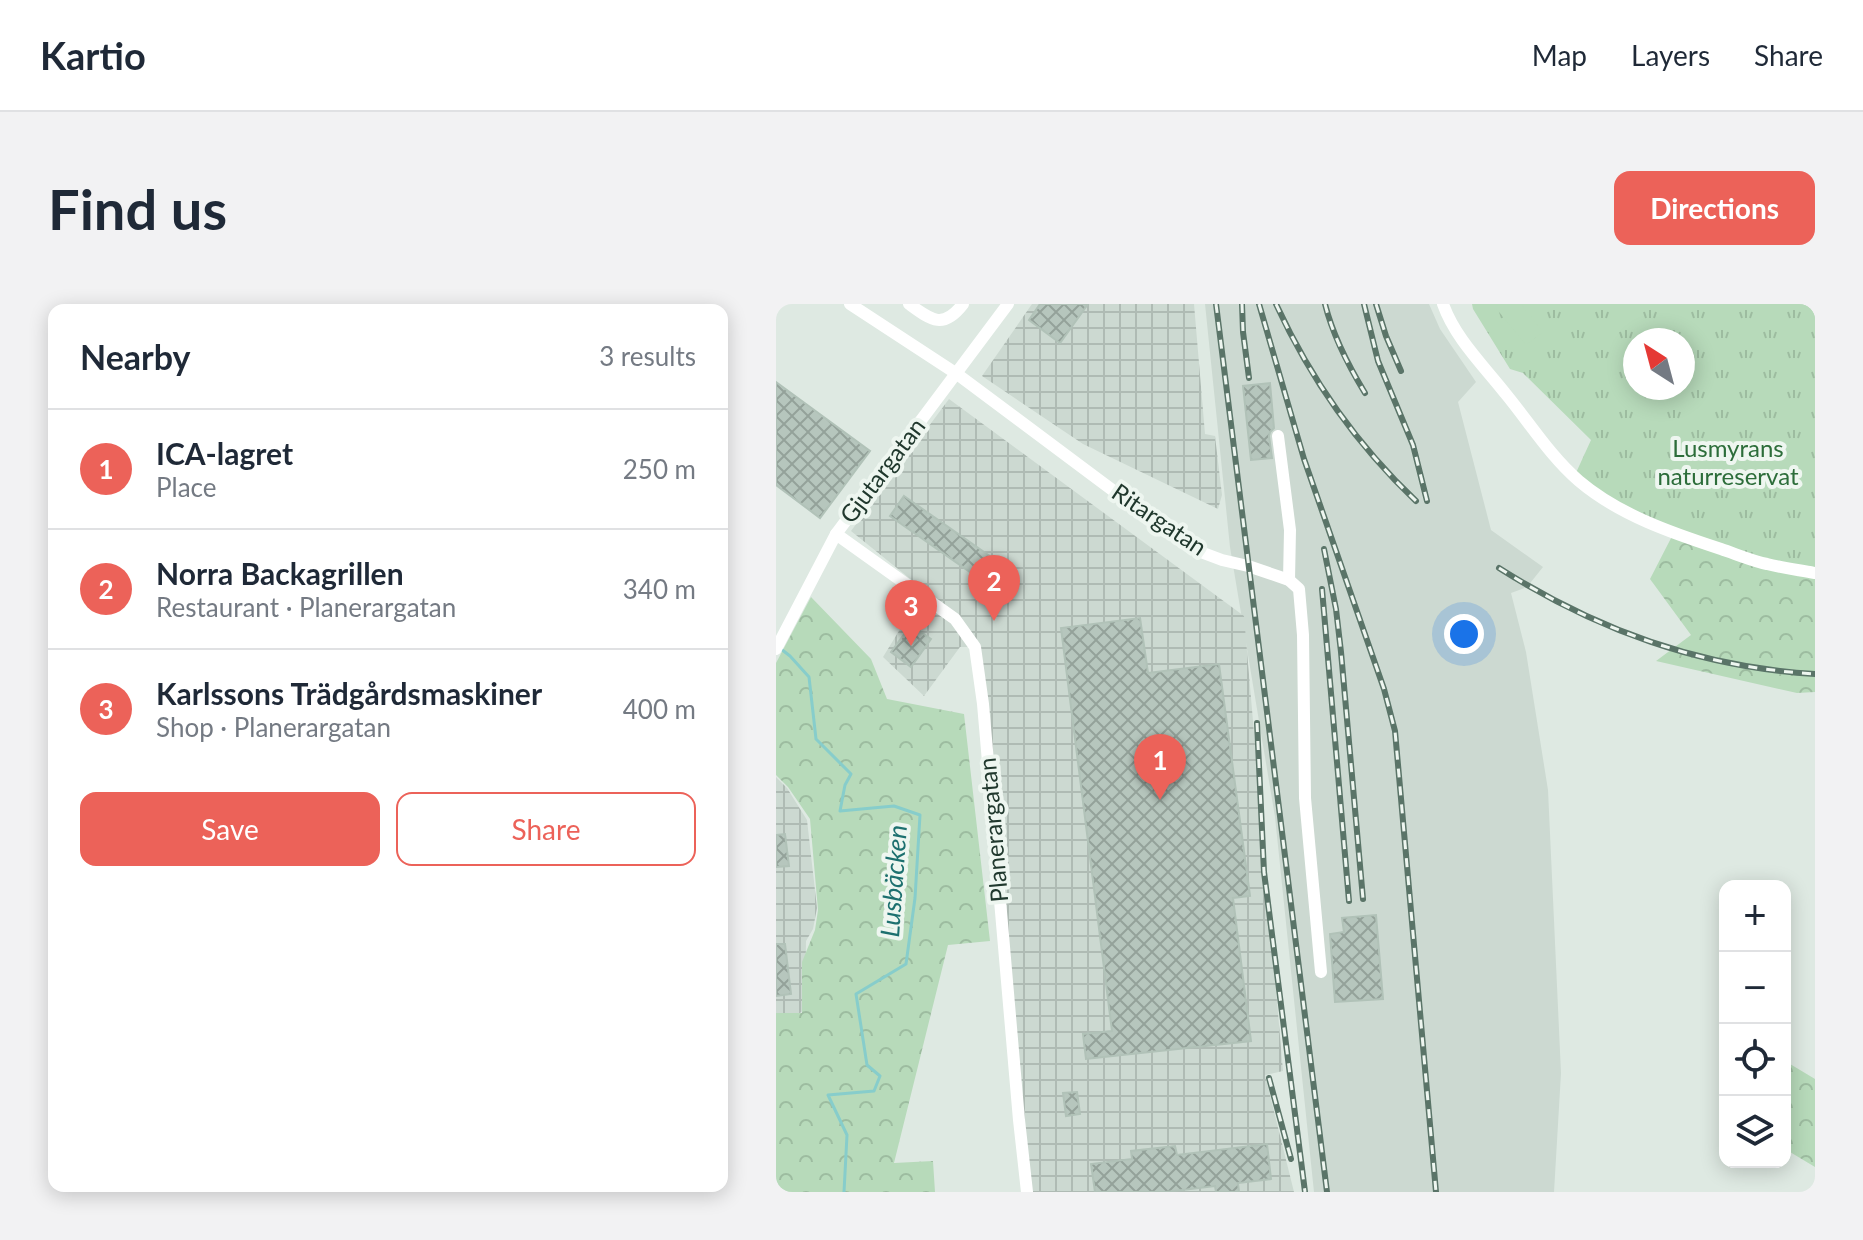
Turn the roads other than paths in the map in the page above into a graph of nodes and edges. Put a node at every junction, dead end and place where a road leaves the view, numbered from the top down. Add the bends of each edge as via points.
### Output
1 (850, 304) edge
2 (909, 304) edge
3 (963, 304) edge
4 (1008, 304) edge
5 (1443, 304) edge
6 (867, 309) edge
7 (957, 374) junction
8 (1278, 436) dead end
9 (836, 534) junction
10 (1815, 573) edge
11 (1289, 580) junction
12 (776, 649) edge
13 (1321, 972) dead end
14 (1027, 1192) edge

1 - 6 street, Ritargatan
2 - 3 street via 940,321
4 - 7 street, Gjutargatan
5 - 10 street via 1470,351 1581,483 1653,525 1764,564
6 - 7 street, Ritargatan
7 - 9 street, Gjutargatan
7 - 11 street, Ritargatan via 1182,542
8 - 11 street via 1290,530
9 - 12 street, Gjutargatan
9 - 14 street, Planerargatan via 955,619 975,647
11 - 13 street via 1299,589 1303,635 1305,798

